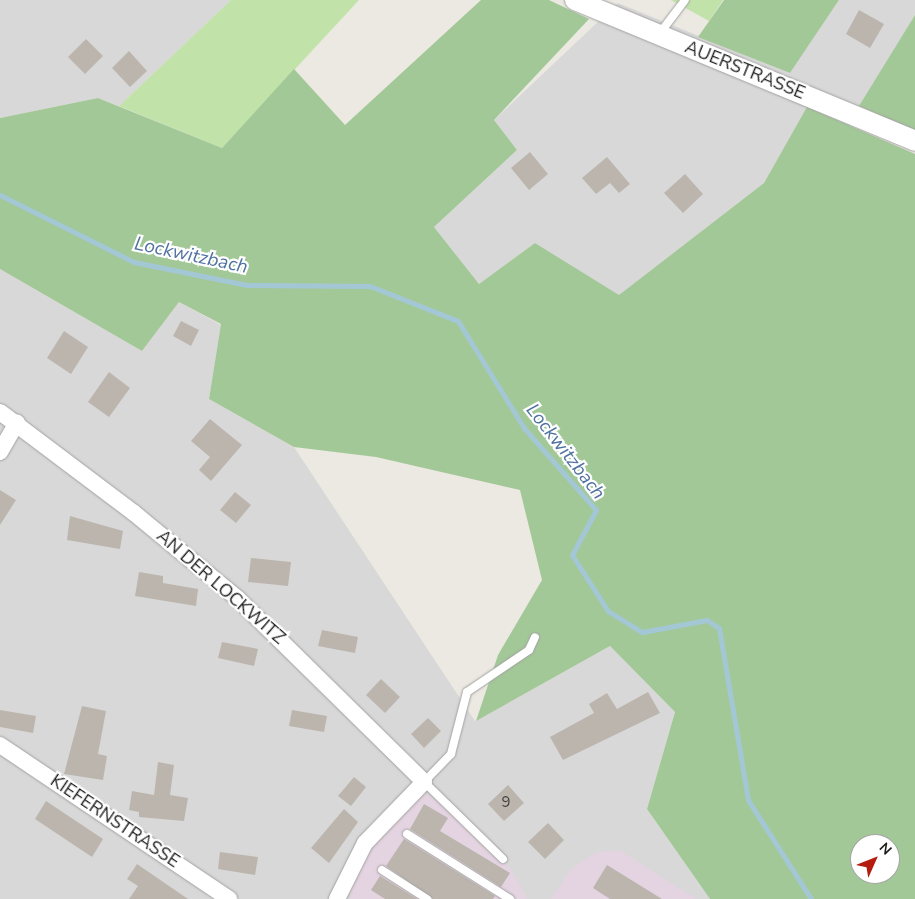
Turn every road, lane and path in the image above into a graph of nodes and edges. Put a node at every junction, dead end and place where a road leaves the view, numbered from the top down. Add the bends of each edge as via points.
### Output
1 (575, 0) edge
2 (685, 0) edge
3 (659, 34) junction
4 (915, 141) edge
5 (0, 412) edge
6 (17, 423) junction
7 (0, 452) edge
8 (534, 637) dead end
9 (0, 745) edge
10 (424, 782) junction
11 (406, 834) dead end
12 (503, 859) dead end
13 (382, 870) dead end
14 (229, 899) edge
15 (336, 899) edge
16 (427, 899) edge
17 (510, 899) edge

1 - 3 street, AUERSTRASSE
2 - 3 lane
3 - 4 street, AUERSTRASSE
5 - 6 street, AN DER LOCKWITZ
6 - 7 street
6 - 10 street, AN DER LOCKWITZ via 237,598
8 - 10 lane via 529,650 467,692 451,754
9 - 14 street, KIEFERNSTRASSE
10 - 12 lane
10 - 15 street via 365,843
11 - 17 lane
13 - 16 lane

